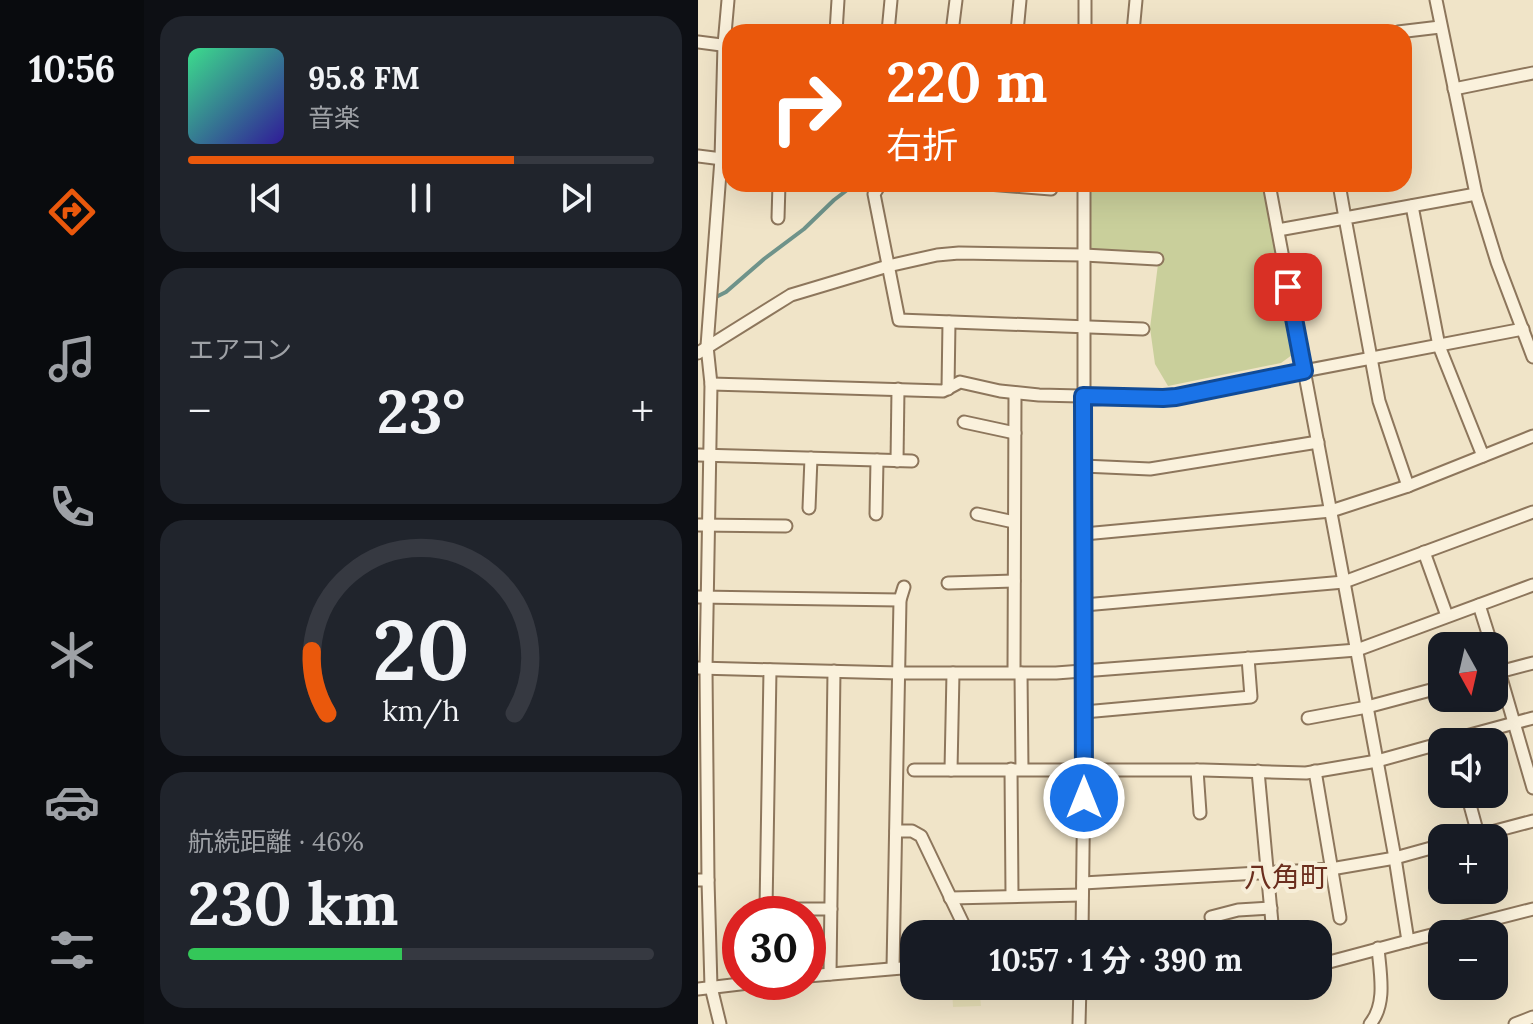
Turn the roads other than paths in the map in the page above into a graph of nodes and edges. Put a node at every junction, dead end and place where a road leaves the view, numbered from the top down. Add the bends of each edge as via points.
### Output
1 (728, 0) edge
2 (838, 0) edge
3 (891, 0) edge
4 (956, 0) edge
5 (1020, 0) edge
6 (1085, 0) edge
7 (1136, 0) edge
8 (1436, 0) edge
9 (727, 24) edge
10 (836, 24) edge
11 (889, 24) edge
12 (953, 24) edge
13 (1018, 24) edge
14 (1085, 24) edge
15 (1134, 24) edge
16 (1440, 27) junction
17 (1412, 30) edge
18 (698, 42) edge
19 (722, 44) edge
20 (1533, 73) edge
21 (1454, 89) junction
22 (698, 156) edge
23 (722, 159) edge
24 (722, 188) edge
25 (779, 192) edge
26 (875, 192) edge
27 (1084, 192) edge
28 (1271, 192) edge
29 (1340, 192) edge
30 (1476, 194) junction
31 (1412, 206) junction
32 (778, 218) dead end
33 (1345, 218) junction
34 (1278, 230) junction
35 (1084, 255) junction
36 (1157, 259) dead end
37 (888, 266) junction
38 (949, 322) junction
39 (1083, 326) junction
40 (1143, 329) dead end
41 (1523, 329) junction
42 (1439, 346) junction
43 (702, 350) edge
44 (1533, 357) edge
45 (1371, 359) junction
46 (1304, 371) junction
47 (711, 384) junction
48 (898, 389) junction
49 (948, 389) junction
50 (1015, 393) junction
51 (1083, 396) junction
52 (964, 422) dead end
53 (1015, 433) junction
54 (1533, 436) edge
55 (1318, 442) junction
56 (704, 455) edge
57 (1483, 456) junction
58 (811, 458) junction
59 (877, 460) junction
60 (897, 461) junction
61 (912, 461) dead end
62 (1083, 466) junction
63 (1408, 486) junction
64 (809, 508) dead end
65 (1331, 511) junction
66 (1533, 512) edge
67 (876, 514) dead end
68 (977, 514) dead end
69 (1014, 522) junction
70 (704, 526) edge
71 (786, 526) dead end
72 (1084, 534) junction
73 (1424, 552) junction
74 (1014, 581) junction
75 (1344, 582) junction
76 (948, 583) dead end
77 (1533, 585) edge
78 (904, 587) dead end
79 (703, 597) edge
80 (900, 600) junction
81 (1084, 605) junction
82 (1479, 605) junction
83 (1447, 616) junction
84 (1488, 632) edge
85 (1357, 650) junction
86 (1248, 658) junction
87 (1533, 663) edge
88 (702, 669) edge
89 (770, 670) junction
90 (1508, 670) edge
91 (834, 671) junction
92 (1018, 672) junction
93 (1084, 672) junction
94 (899, 673) junction
95 (953, 673) junction
96 (1428, 691) edge
97 (1508, 704) edge
98 (1367, 707) junction
99 (1084, 712) junction
100 (1308, 718) dead end
101 (1533, 718) edge
102 (1515, 723) junction
103 (1497, 728) edge
104 (702, 740) edge
105 (1428, 747) edge
106 (1377, 761) junction
107 (1017, 769) junction
108 (914, 770) dead end
109 (951, 770) junction
110 (1084, 770) junction
111 (1197, 770) junction
112 (1258, 771) junction
113 (1315, 771) junction
114 (1533, 788) edge
115 (702, 810) edge
116 (1200, 813) dead end
117 (1533, 821) edge
118 (1508, 828) edge
119 (896, 831) junction
120 (1428, 849) edge
121 (1395, 858) junction
122 (1331, 869) junction
123 (1268, 871) junction
124 (703, 880) edge
125 (1083, 889) junction
126 (1012, 895) junction
127 (950, 898) junction
128 (1271, 908) junction
129 (831, 909) junction
130 (1533, 909) edge
131 (1211, 917) dead end
132 (1340, 918) dead end
133 (961, 920) edge
134 (1082, 920) edge
135 (1272, 920) edge
136 (1408, 941) junction
137 (1378, 948) junction
138 (1332, 961) edge
139 (893, 968) junction
140 (900, 968) edge
141 (826, 974) edge
142 (830, 974) junction
143 (722, 986) edge
144 (711, 987) junction
145 (698, 989) edge
146 (1080, 1000) edge
147 (1533, 1017) edge
148 (720, 1024) edge
149 (1079, 1024) edge
150 (1370, 1024) edge
151 (1515, 1024) edge

1 - 9 street
2 - 10 street
3 - 11 street
4 - 12 street
5 - 13 street
6 - 14 street
7 - 15 street
8 - 16 street
16 - 17 street
16 - 21 street
18 - 19 street
20 - 21 street
21 - 30 street
22 - 23 street
24 - 43 street
25 - 32 street
26 - 37 street
27 - 35 street
28 - 34 street
29 - 33 street
30 - 31 street
30 - 41 street
31 - 33 street
31 - 42 street
33 - 34 street
33 - 45 street
34 - 46 street
35 - 36 street
35 - 37 street via 959,253
35 - 39 street
37 - 38 street via 899,320
37 - 43 street via 791,295
38 - 39 street
38 - 49 street
39 - 40 street
39 - 51 street
41 - 42 street
41 - 44 street
42 - 45 street
42 - 57 street
43 - 47 street
45 - 46 street
45 - 63 street via 1379,401
46 - 51 street via 1176,397
46 - 55 street
47 - 48 street
47 - 56 street
48 - 49 street
48 - 60 street
49 - 50 street via 960,382
50 - 51 street
50 - 53 street
51 - 62 street
52 - 53 street
53 - 69 street
54 - 57 street
55 - 62 street via 1150,469
55 - 65 street
56 - 58 street
56 - 70 street
57 - 63 street
58 - 59 street
58 - 64 street
59 - 60 street
59 - 67 street
60 - 61 street
62 - 72 street
63 - 65 street
65 - 72 street
65 - 75 street
66 - 73 street
68 - 69 street
69 - 74 street
70 - 71 street
70 - 79 street
72 - 81 street
73 - 75 street
73 - 83 street
74 - 76 street
74 - 92 street
75 - 81 street
75 - 85 street
77 - 82 street
78 - 80 street
79 - 80 street
79 - 88 street
80 - 94 street
81 - 93 street
82 - 83 street
82 - 84 street
83 - 85 street
85 - 86 street
85 - 98 street
86 - 93 street
86 - 99 street via 1251,697
87 - 90 street
88 - 89 street
88 - 104 street
89 - 91 street
89 - 129 street via 766,909
91 - 94 street
91 - 129 street
92 - 93 street
92 - 95 street
92 - 107 street
93 - 99 street
94 - 95 street
94 - 119 street
95 - 109 street
96 - 98 street
97 - 102 street
98 - 100 street
98 - 106 street
99 - 110 street
101 - 102 street
102 - 103 street
102 - 114 street
104 - 115 street
105 - 106 street
106 - 113 street
106 - 121 street
107 - 109 street
107 - 110 street
107 - 126 street
108 - 109 street
110 - 111 street
110 - 125 street
111 - 112 street
111 - 116 street
112 - 113 street
112 - 123 street
113 - 122 street
115 - 124 street
117 - 118 street
119 - 127 street via 921,836
119 - 139 street
120 - 121 street
121 - 122 street
121 - 136 street
122 - 123 street
122 - 132 street
123 - 125 street
123 - 128 street
124 - 144 street
125 - 126 street
125 - 134 street
126 - 127 street
127 - 133 street
128 - 131 street
128 - 135 street
129 - 142 street
130 - 136 street
136 - 137 street
137 - 138 street
137 - 150 street via 1382,987
139 - 140 street
139 - 142 street
141 - 142 street
143 - 144 street
144 - 145 street
144 - 148 street
146 - 149 street
147 - 151 street

